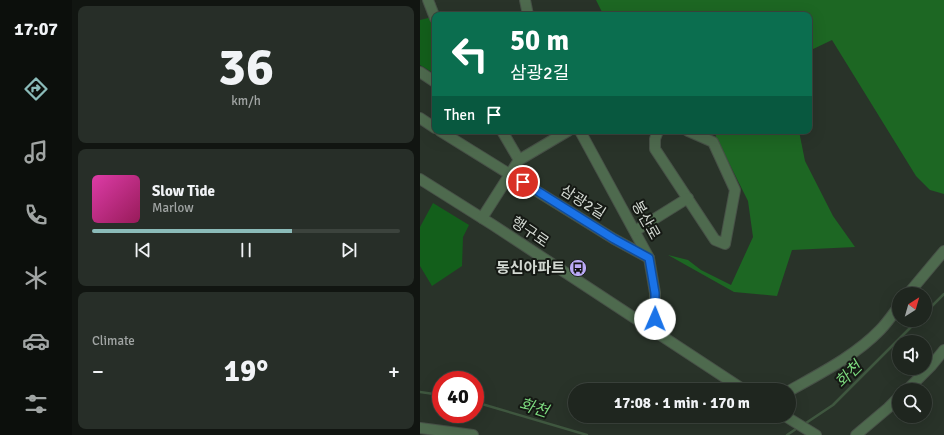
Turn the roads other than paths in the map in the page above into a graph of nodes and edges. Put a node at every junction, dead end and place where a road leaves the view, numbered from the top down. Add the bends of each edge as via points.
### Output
1 (428, 0) edge
2 (525, 0) edge
3 (433, 12) edge
4 (527, 12) edge
5 (420, 72) edge
6 (432, 80) edge
7 (420, 118) edge
8 (432, 126) edge
9 (445, 134) edge
10 (504, 134) edge
11 (563, 134) edge
12 (582, 134) edge
13 (657, 134) edge
14 (695, 134) edge
15 (519, 160) junction
16 (510, 174) junction
17 (420, 179) edge
18 (688, 198) junction
19 (482, 218) junction
20 (634, 231) junction
21 (944, 251) edge
22 (649, 258) junction
23 (914, 287) edge
24 (892, 314) edge
25 (654, 332) junction
26 (944, 350) edge
27 (733, 383) edge
28 (913, 383) edge
29 (796, 387) edge
30 (892, 404) edge
31 (796, 423) edge
32 (420, 428) edge
33 (473, 435) edge
34 (816, 435) edge
35 (856, 435) edge

1 - 3 street
2 - 4 street
5 - 6 street
7 - 8 street
9 - 16 street, 삼광2길
10 - 15 street
11 - 15 street
12 - 20 street, 봉산로
13 - 18 street via 655,149
14 - 18 street via 713,142 735,190 725,244 715,240
15 - 16 street
16 - 19 street
16 - 22 street, 삼광2길
17 - 19 street, 행구로
18 - 20 street
19 - 25 street, 행구로
20 - 22 street, 봉산로
21 - 23 street
22 - 25 street, 봉산로 via 655,293
24 - 29 street via 862,346
25 - 27 street, 행구로
26 - 28 street
30 - 35 street
31 - 34 street
32 - 33 street

